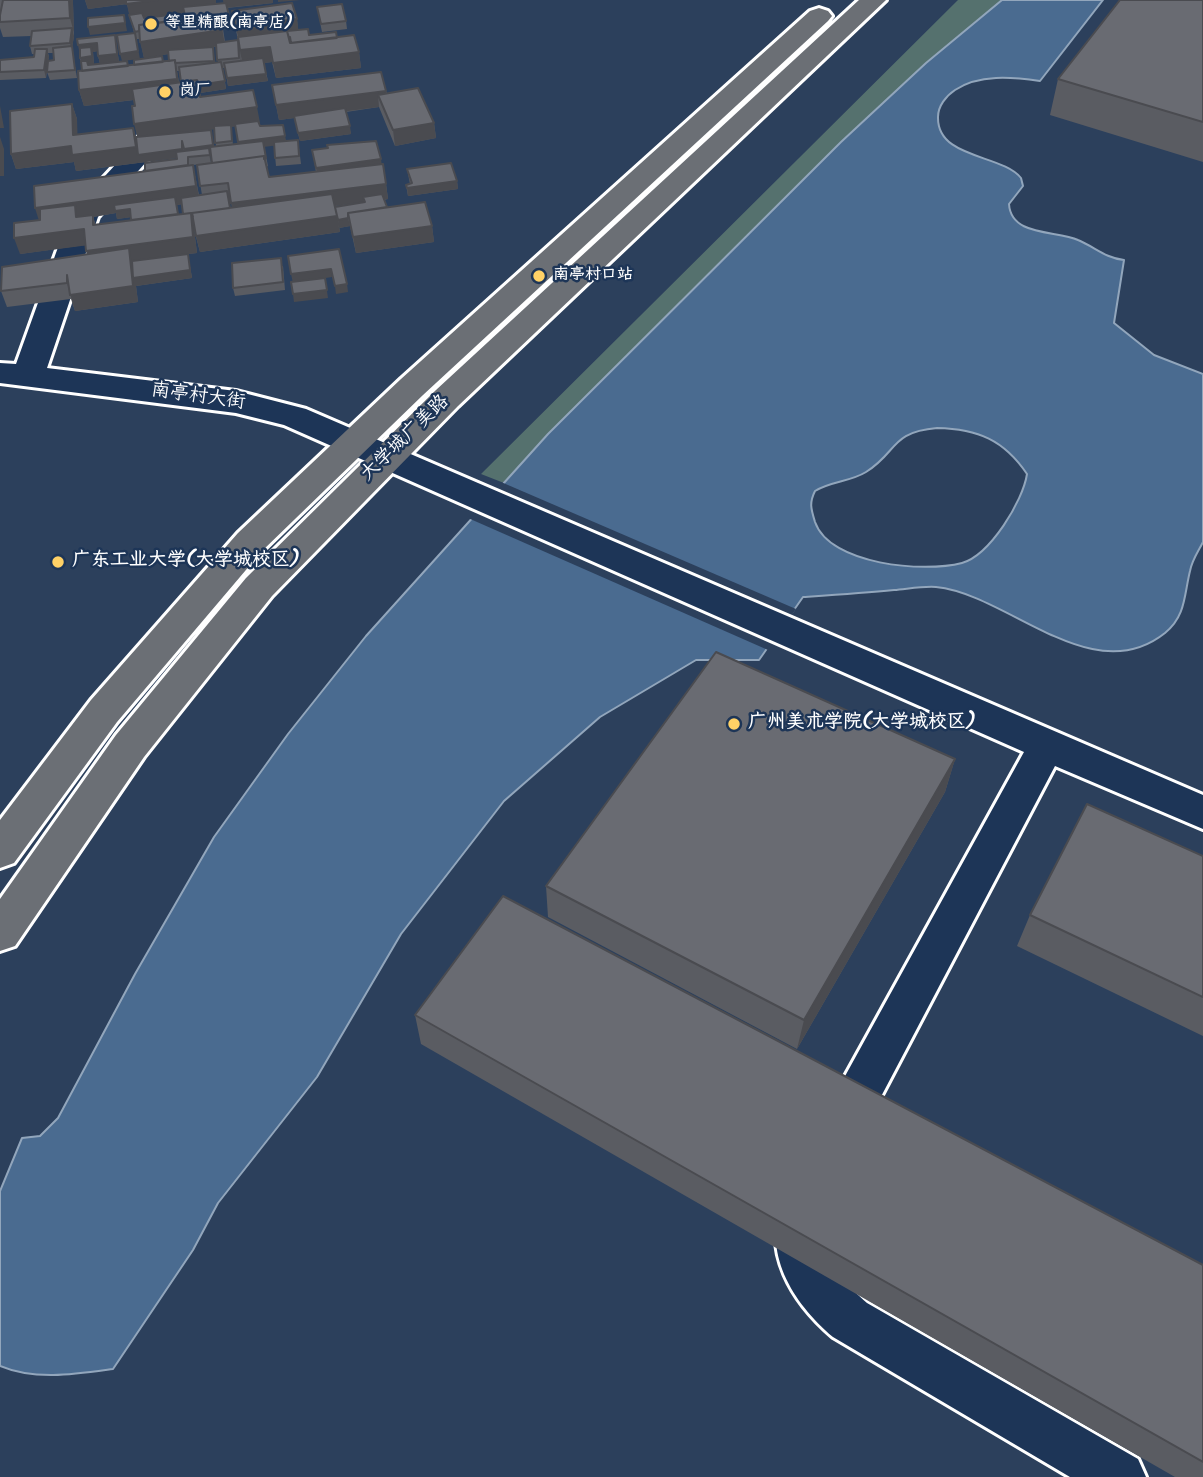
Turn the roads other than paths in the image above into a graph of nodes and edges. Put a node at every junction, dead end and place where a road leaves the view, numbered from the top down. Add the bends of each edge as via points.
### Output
1 (836, 0) edge
2 (874, 0) edge
3 (158, 92) edge
4 (14, 374) edge
5 (353, 442) junction
6 (387, 457) junction
7 (1047, 745) junction
8 (1203, 813) edge
9 (0, 851) edge
10 (0, 933) edge
11 (1120, 1477) edge

1 - 5 main road, 大学城广美路
2 - 6 main road, 大学城广美路
3 - 4 street via 157,132 84,214
4 - 5 street, 南亭村大街 via 236,402 294,417
5 - 6 street, 南亭村大街
5 - 9 main road, 大学城广美路 via 250,542 186,614 104,711
6 - 7 street, 南亭村大街
6 - 10 main road, 大学城广美路 via 278,567 198,661 130,746
7 - 8 street, 南亭村大街
7 - 11 street via 816,1175 798,1221 798,1242 811,1282 850,1320

